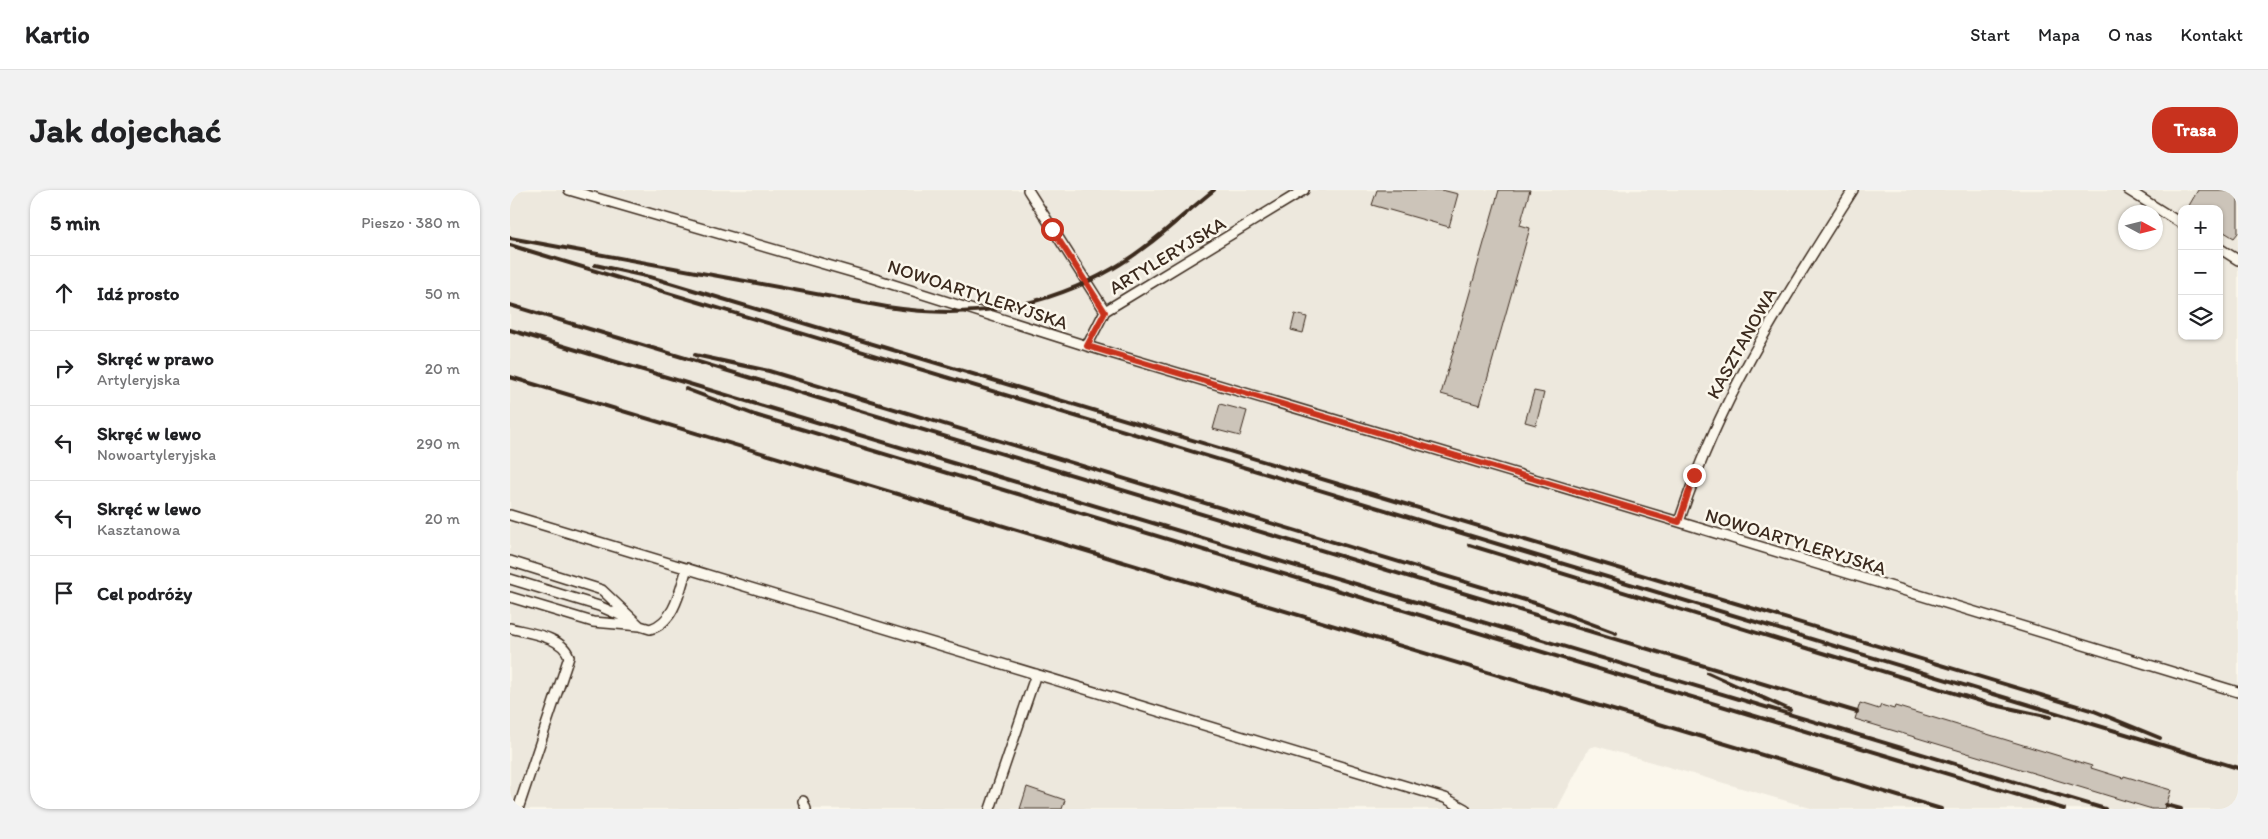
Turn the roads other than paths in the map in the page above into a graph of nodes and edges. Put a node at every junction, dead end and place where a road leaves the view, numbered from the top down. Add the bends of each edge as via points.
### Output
1 (569, 190) edge
2 (1028, 190) edge
3 (1304, 190) edge
4 (1853, 190) edge
5 (2128, 190) edge
6 (2178, 221) edge
7 (2222, 250) edge
8 (2238, 260) edge
9 (1105, 312) junction
10 (1087, 346) junction
11 (510, 515) edge
12 (1679, 522) junction
13 (510, 561) edge
14 (687, 568) junction
15 (510, 579) edge
16 (510, 597) edge
17 (640, 626) junction
18 (510, 628) edge
19 (1036, 674) junction
20 (2238, 692) edge
21 (518, 809) edge
22 (990, 809) edge
23 (1466, 809) edge

1 - 10 lane, NOWOARTYLERYJSKA via 870,277
2 - 9 lane
3 - 9 lane, ARTYLERYJSKA
4 - 12 lane, KASZTANOWA via 1774,314 1721,414 1694,475
5 - 6 lane
7 - 8 lane
9 - 10 lane, ARTYLERYJSKA
10 - 12 lane, NOWOARTYLERYJSKA
11 - 14 lane
12 - 20 lane, NOWOARTYLERYJSKA
13 - 17 lane via 602,590
14 - 17 lane via 678,598 665,622 650,629
14 - 19 lane
15 - 17 lane via 599,606
16 - 17 lane via 592,622
18 - 21 lane via 550,639 562,645 569,657
19 - 22 lane
19 - 23 lane via 1445,798

